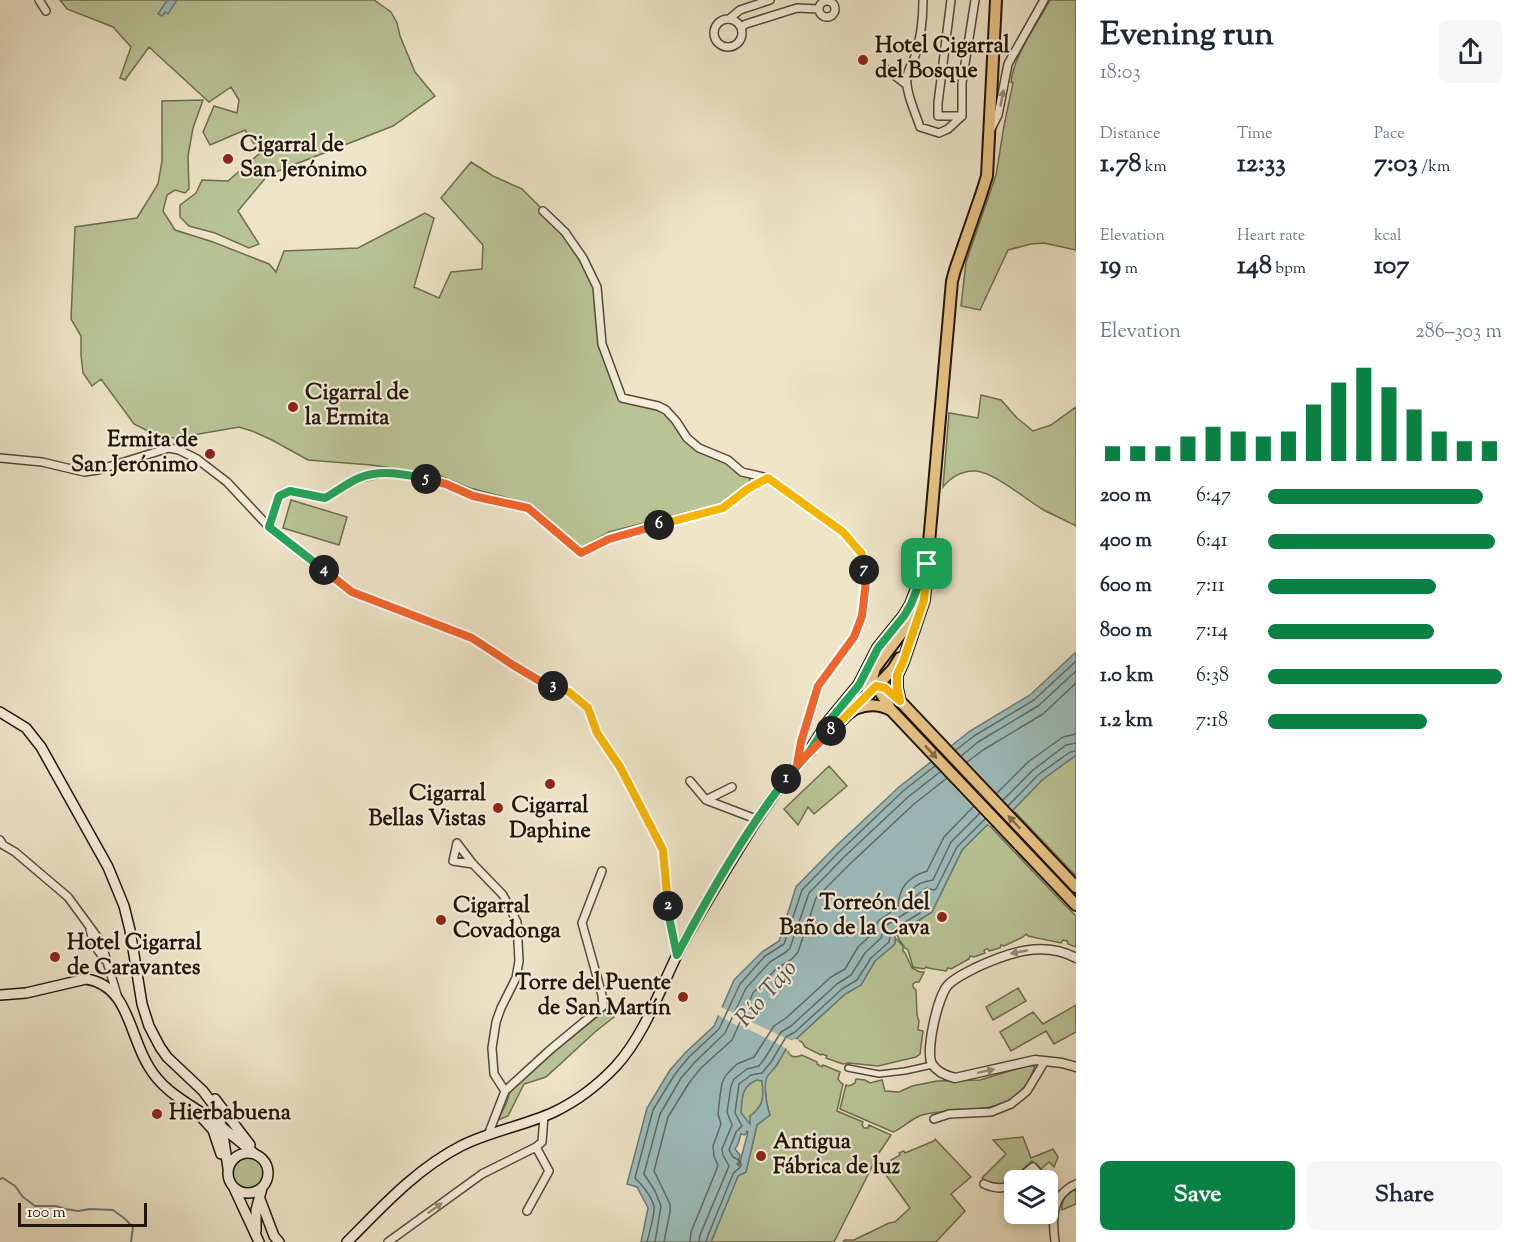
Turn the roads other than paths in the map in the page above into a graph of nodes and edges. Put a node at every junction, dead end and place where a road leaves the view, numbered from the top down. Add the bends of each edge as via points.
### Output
1 (39, 0) edge
2 (770, 0) edge
3 (922, 0) edge
4 (951, 0) edge
5 (975, 0) edge
6 (996, 0) edge
7 (1044, 0) edge
8 (819, 9) dead end
9 (46, 11) dead end
10 (729, 19) junction
11 (741, 27) junction
12 (993, 63) junction
13 (1008, 64) junction
14 (886, 69) dead end
15 (907, 85) junction
16 (962, 116) junction
17 (990, 130) junction
18 (543, 211) dead end
19 (0, 458) edge
20 (768, 478) junction
21 (269, 527) junction
22 (927, 564) junction
23 (911, 640) junction
24 (859, 685) junction
25 (876, 686) junction
26 (900, 701) junction
27 (855, 709) junction
28 (891, 710) junction
29 (0, 712) edge
30 (810, 751) junction
31 (797, 765) junction
32 (690, 781) dead end
33 (732, 787) dead end
34 (706, 800) junction
35 (756, 819) junction
36 (0, 840) edge
37 (473, 864) dead end
38 (602, 871) dead end
39 (1076, 887) edge
40 (1076, 905) edge
41 (677, 955) junction
42 (1076, 958) edge
43 (0, 995) edge
44 (118, 998) junction
45 (1045, 1061) junction
46 (932, 1065) junction
47 (1076, 1067) edge
48 (848, 1068) dead end
49 (203, 1091) junction
50 (505, 1091) junction
51 (193, 1108) junction
52 (544, 1116) junction
53 (934, 1119) dead end
54 (222, 1128) junction
55 (488, 1135) junction
56 (536, 1147) junction
57 (255, 1154) junction
58 (228, 1168) junction
59 (984, 1184) dead end
60 (1076, 1184) edge
61 (234, 1188) junction
62 (262, 1188) junction
63 (1004, 1188) edge
64 (1059, 1198) joint
65 (260, 1199) junction
66 (527, 1211) dead end
67 (258, 1239) edge
68 (279, 1242) edge
69 (347, 1242) edge
70 (388, 1242) edge
71 (1055, 1242) edge

1 - 9 street
2 - 10 street via 740,10
3 - 15 street via 918,46
4 - 16 street via 938,116
5 - 16 street via 962,83
6 - 12 main road
7 - 13 street
8 - 11 street via 797,8
10 - 11 street
10 - 11 street via 721,20 715,27 718,43 725,47 734,45 742,36
12 - 13 street
12 - 17 main road
17 -> 13 street via 998,115
14 - 15 street
15 - 16 street via 920,128 939,134
17 - 22 main road via 987,176 952,281
18 - 20 street via 565,232 597,287 602,344 622,398 666,410 699,448 728,460 742,472
19 - 21 street via 84,472 169,448 179,450 227,482
20 - 21 street via 723,508 609,539 581,553 528,508 473,496 410,475 383,473 359,478 325,498 290,491 279,496
20 - 31 street via 843,532 862,554 866,581 862,616 854,637 818,686
21 - 41 street via 352,592 472,638 543,683 569,692 588,708 597,733 620,767 663,850
22 - 23 main road via 924,600
22 - 24 main road via 911,604 878,648
22 - 25 main road via 912,615 875,668 872,678
23 - 25 main road via 893,669
23 - 26 main road via 896,682
24 - 25 main road
24 - 30 main road
25 - 26 main road via 885,688
25 - 27 main road
25 - 28 main road
39 -> 26 main road
27 - 28 main road via 876,704
27 - 30 main road
28 -> 40 main road
29 - 49 main road via 26,728 40,747 108,867 130,930 149,1026 167,1057
30 - 31 main road
31 - 35 main road
32 - 34 street
33 - 34 street
34 - 35 street
35 - 41 main road
36 - 44 street via 68,897 89,925 95,946 109,965
37 - 50 street via 502,895 517,922 516,978 496,1022 492,1048 494,1074
38 - 50 street via 582,923 603,1006
41 - 52 main road via 640,1032 617,1065 577,1099
42 -> 46 street via 1056,950 1020,951 957,978 947,987 938,1007 932,1033
43 - 44 main road via 86,979 105,984
44 - 51 main road via 153,1074
46 -> 45 street via 955,1078
45 - 47 street
45 - 53 street via 1027,1091 1011,1104 991,1112 949,1114
46 - 48 street via 879,1074
49 - 54 main road via 215,1107
49 - 57 main road via 222,1106
50 - 55 street
51 - 54 main road
51 - 58 main road via 213,1130
52 - 55 main road
52 - 56 street via 542,1142
54 - 57 main road
54 - 58 main road
55 - 69 main road via 452,1151 422,1171
56 - 66 street via 549,1171
70 -> 56 street via 482,1174
57 - 58 main road via 242,1154
57 - 62 main road via 265,1161 269,1172
58 - 61 main road
59 - 63 street
60 - 64 street
61 - 62 main road via 245,1194
61 - 67 main road
62 - 65 main road
64 - 71 street via 1055,1206
65 - 67 main road via 256,1210
65 - 68 main road

